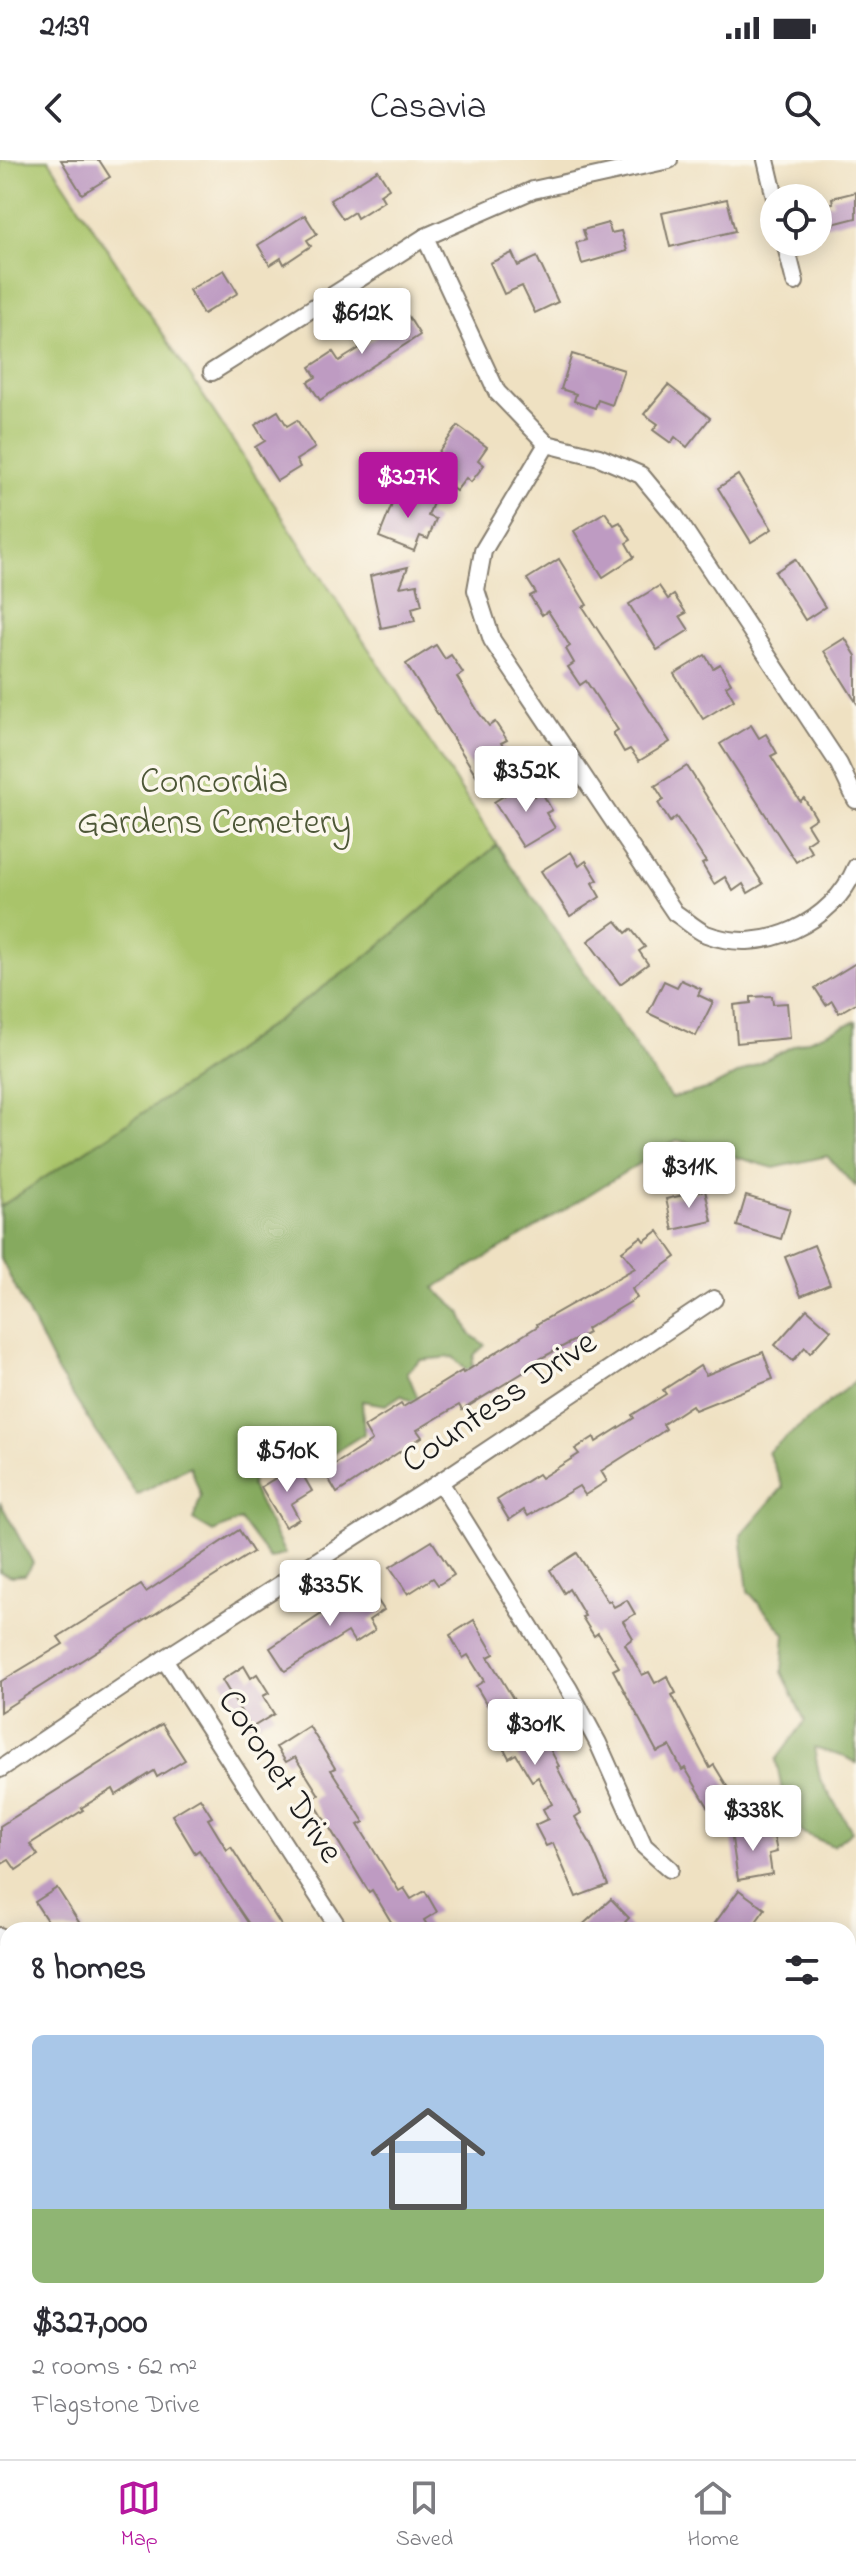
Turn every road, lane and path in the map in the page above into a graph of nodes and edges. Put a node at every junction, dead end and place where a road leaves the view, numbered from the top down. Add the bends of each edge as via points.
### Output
1 (669, 160) edge
2 (766, 160) edge
3 (772, 184) edge
4 (425, 237) junction
5 (788, 256) edge
6 (795, 282) dead end
7 (212, 372) dead end
8 (547, 444) junction
9 (856, 800) edge
10 (856, 867) edge
11 (714, 1299) dead end
12 (440, 1482) junction
13 (164, 1659) junction
14 (0, 1769) edge
15 (670, 1869) dead end
16 (335, 1922) edge

1 - 4 street via 533,190
2 - 3 street
4 - 7 street
4 - 8 street via 497,392
5 - 6 street
8 - 9 street via 641,475 675,516 839,764
8 - 10 street via 483,551 476,590 492,640 675,913 704,933 736,942 779,937 822,914
11 - 12 street, Countess Drive
12 - 13 street, Countess Drive
12 - 15 street via 569,1689 644,1846
13 - 14 street, Countess Drive
13 - 16 street, Coronet Drive

